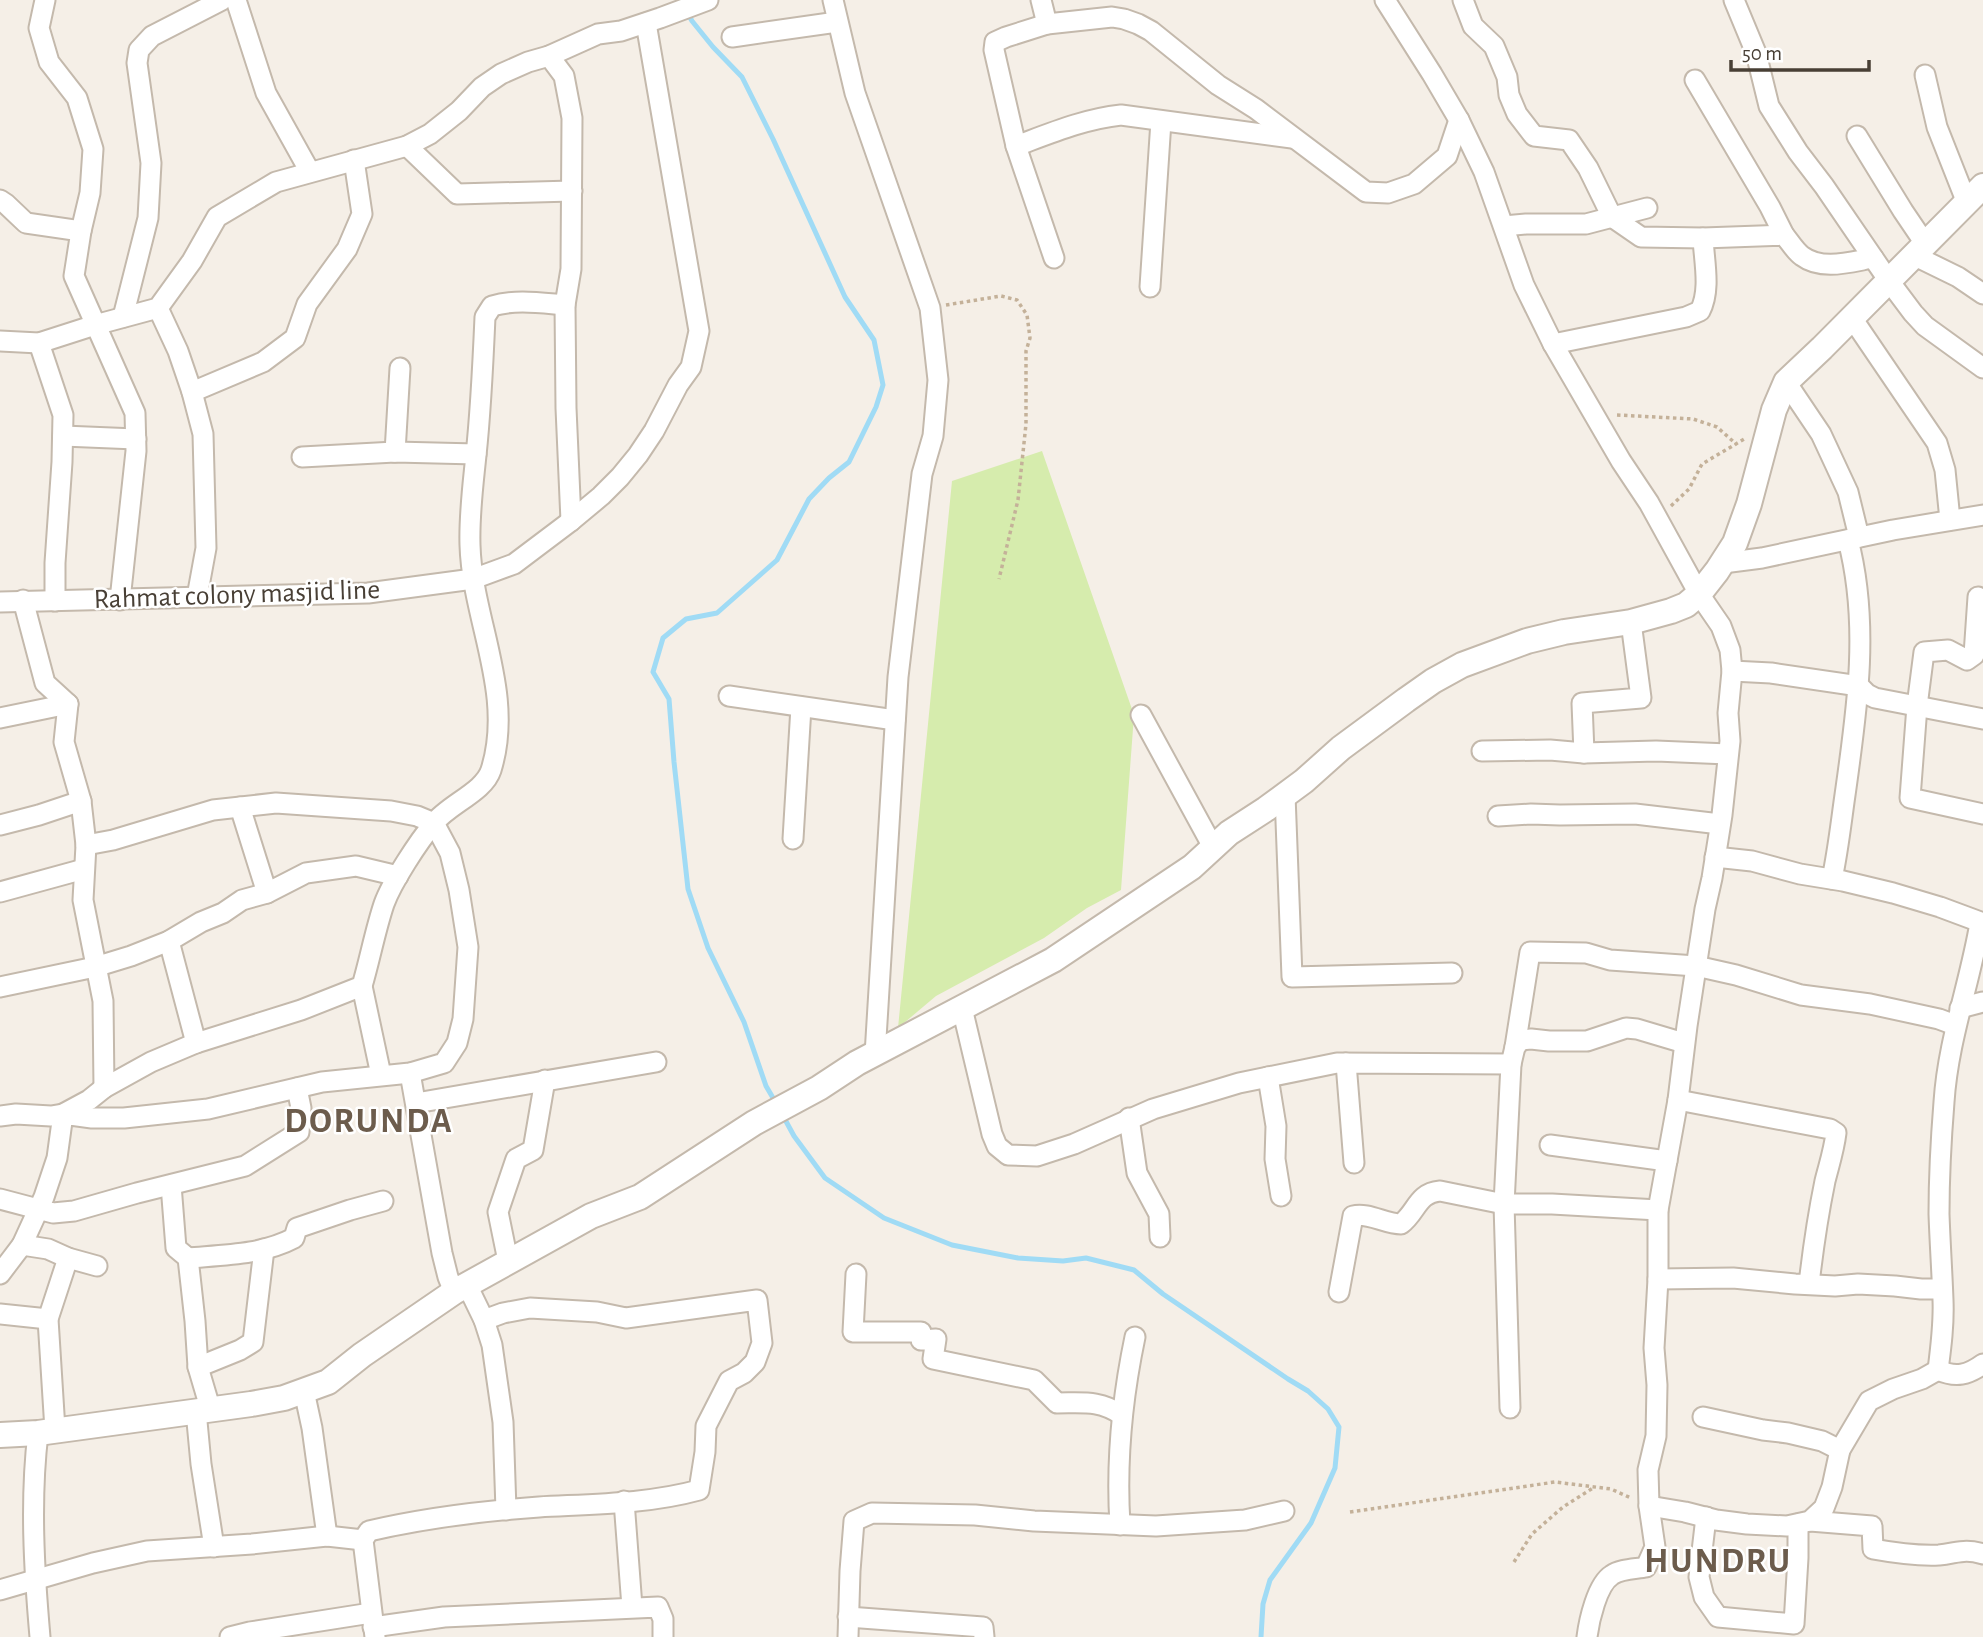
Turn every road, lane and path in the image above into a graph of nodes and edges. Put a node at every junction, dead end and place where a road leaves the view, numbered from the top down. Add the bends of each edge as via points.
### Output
1 (45, 0) edge
2 (186, 0) edge
3 (236, 0) edge
4 (708, 0) edge
5 (833, 0) edge
6 (1041, 0) edge
7 (1385, 0) edge
8 (1463, 0) edge
9 (1734, 0) edge
10 (213, 4) edge
11 (653, 21) junction
12 (838, 22) junction
13 (1047, 24) junction
14 (732, 37) dead end
15 (549, 56) junction
16 (1925, 75) dead end
17 (1695, 80) dead end
18 (1459, 120) junction
19 (1161, 121) junction
20 (1857, 136) dead end
21 (1294, 139) junction
22 (407, 146) junction
23 (1016, 146) junction
24 (354, 160) junction
25 (310, 172) junction
26 (572, 191) junction
27 (1975, 195) edge
28 (0, 200) edge
29 (1647, 208) dead end
30 (1612, 217) junction
31 (1504, 226) junction
32 (81, 231) junction
33 (1784, 235) junction
34 (1703, 238) junction
35 (1921, 250) junction
36 (1054, 258) dead end
37 (1872, 258) junction
38 (1889, 281) junction
39 (1150, 287) dead end
40 (1983, 294) edge
41 (565, 305) junction
42 (158, 308) junction
43 (930, 308) junction
44 (123, 317) junction
45 (1852, 318) junction
46 (95, 325) junction
47 (0, 341) edge
48 (39, 343) junction
49 (1553, 344) junction
50 (400, 368) dead end
51 (1983, 368) edge
52 (1786, 382) junction
53 (192, 392) junction
54 (1594, 416) junction
55 (1769, 425) junction
56 (63, 436) junction
57 (136, 439) junction
58 (1736, 444) junction
59 (395, 452) junction
60 (477, 454) junction
61 (302, 457) dead end
62 (1983, 515) edge
63 (1659, 519) junction
64 (1950, 520) junction
65 (571, 521) junction
66 (1854, 539) junction
67 (1723, 563) junction
68 (472, 579) junction
69 (999, 579) dead end
70 (1699, 594) junction
71 (197, 597) junction
72 (1978, 597) dead end
73 (23, 600) junction
74 (120, 600) junction
75 (55, 601) junction
76 (0, 602) edge
77 (1631, 622) junction
78 (1732, 671) junction
79 (1858, 686) junction
80 (729, 696) dead end
81 (68, 704) junction
82 (1917, 706) junction
83 (801, 707) junction
84 (1141, 715) dead end
85 (0, 719) edge
86 (1983, 719) edge
87 (895, 720) junction
88 (1482, 751) dead end
89 (1584, 753) junction
90 (1728, 754) junction
91 (1285, 795) junction
92 (81, 801) junction
93 (240, 807) junction
94 (1983, 814) edge
95 (1498, 816) dead end
96 (434, 823) junction
97 (1720, 824) junction
98 (0, 825) edge
99 (793, 839) dead end
100 (86, 845) junction
101 (1213, 847) junction
102 (1715, 857) junction
103 (84, 869) junction
104 (398, 876) junction
105 (1832, 879) junction
106 (0, 892) edge
107 (267, 893) junction
108 (1982, 923) edge
109 (169, 941) junction
110 (1696, 966) junction
111 (95, 967) junction
112 (1452, 973) dead end
113 (362, 986) junction
114 (0, 987) edge
115 (1983, 1002) edge
116 (962, 1008) junction
117 (1958, 1016) junction
118 (196, 1043) junction
119 (1684, 1043) junction
120 (876, 1055) junction
121 (1513, 1056) junction
122 (656, 1062) dead end
123 (1346, 1063) junction
124 (410, 1073) junction
125 (381, 1075) junction
126 (1268, 1077) junction
127 (545, 1080) junction
128 (104, 1088) junction
129 (297, 1088) junction
130 (1678, 1100) junction
131 (416, 1103) junction
132 (64, 1114) junction
133 (0, 1116) edge
134 (1129, 1118) junction
135 (1550, 1145) dead end
136 (1667, 1161) junction
137 (1354, 1163) dead end
138 (171, 1185) junction
139 (1281, 1196) dead end
140 (0, 1199) edge
141 (383, 1201) dead end
142 (1504, 1204) junction
143 (38, 1209) junction
144 (1658, 1210) junction
145 (1160, 1237) dead end
146 (22, 1245) junction
147 (264, 1249) junction
148 (68, 1258) junction
149 (188, 1258) junction
150 (508, 1261) junction
151 (97, 1266) dead end
152 (0, 1273) edge
153 (856, 1274) dead end
154 (1658, 1279) junction
155 (1810, 1284) junction
156 (461, 1288) junction
157 (1942, 1289) junction
158 (1339, 1292) dead end
159 (0, 1314) edge
160 (48, 1320) junction
161 (484, 1320) junction
162 (1135, 1338) dead end
163 (1983, 1364) edge
164 (198, 1367) junction
165 (1938, 1370) junction
166 (304, 1391) junction
167 (1510, 1408) dead end
168 (203, 1411) junction
169 (1122, 1415) junction
170 (1703, 1417) dead end
171 (46, 1431) junction
172 (0, 1435) edge
173 (1840, 1450) junction
174 (1594, 1487) junction
175 (624, 1502) junction
176 (1649, 1506) junction
177 (506, 1510) junction
178 (1284, 1511) dead end
179 (1350, 1512) dead end
180 (1706, 1517) junction
181 (1804, 1522) junction
182 (1120, 1525) junction
183 (327, 1536) junction
184 (363, 1540) junction
185 (214, 1547) junction
186 (1983, 1554) edge
187 (1514, 1562) dead end
188 (34, 1580) junction
189 (0, 1590) edge
190 (632, 1607) junction
191 (373, 1625) edge
192 (848, 1627) edge
193 (40, 1637) edge
194 (230, 1637) edge
195 (663, 1637) edge
196 (984, 1637) edge
197 (1587, 1637) edge

1 - 32 street via 39,28 50,62 77,98 93,149
2 - 10 street
3 - 25 street via 266,93
4 - 11 street
5 - 12 street
6 - 13 street
7 - 18 street
8 - 30 street via 1473,26 1494,47 1517,114 1534,136 1569,141
9 - 37 street via 1756,53 1769,106
10 - 44 street via 152,36 139,50 136,63 151,163 148,218
11 - 15 street via 598,34
11 - 65 street, Rahmat colony masjid line via 699,331 691,367 638,455
12 - 14 street
12 - 43 street via 855,93
13 - 21 street via 1112,17 1138,24
13 - 23 street via 995,42
15 - 22 street via 482,86 459,111
15 - 26 street via 564,76 572,118
16 - 27 street via 1937,127
17 - 33 street
18 - 21 street via 1447,156 1414,184 1388,193 1366,192
18 - 31 street
19 - 21 street
19 - 23 street via 1121,115 1098,118
19 - 39 street
20 - 35 street
22 - 24 street
22 - 26 street via 457,194
23 - 36 street
24 - 25 street
24 - 53 street via 362,214 347,249 307,303 295,338 263,362
25 - 42 street via 276,182 216,217
26 - 41 street via 571,269
27 - 35 street
28 - 32 street via 26,223
29 - 30 street
30 - 31 street via 1586,224
30 - 34 street via 1641,237
31 - 49 street via 1524,285
32 - 46 street via 74,276
33 - 34 street
33 - 37 street via 1812,262
34 - 49 street via 1706,292 1700,311
35 - 38 street
35 - 40 street
37 - 38 street
38 - 45 street
38 - 51 street via 1925,326
41 - 60 street via 501,303 492,306 485,317
41 - 65 street
42 - 44 street
42 - 53 street
43 - 69 path via 1001,296 1017,300 1027,315 1026,424 1018,500
43 - 87 street via 936,407 922,474
44 - 46 street
45 - 52 street
45 - 64 street via 1937,443
46 - 48 street
46 - 57 street via 135,413
47 - 48 street
48 - 56 street via 63,415
49 - 54 street
50 - 59 street
52 - 55 street
52 - 66 street via 1821,434 1848,492
53 - 71 street via 203,434 206,501 206,548
54 - 58 path via 1693,419 1717,426
54 - 63 street
55 - 58 path
55 - 67 street via 1749,504
56 - 57 street
56 - 75 street
57 - 74 street
58 - 63 path via 1702,464 1689,489
59 - 60 street
59 - 61 street
60 - 68 street via 470,509
62 - 64 street
63 - 70 street
64 - 66 street
65 - 68 street, Rahmat colony masjid line via 514,564
66 - 67 street
66 - 79 street via 1860,624
67 - 70 street
68 - 71 street, Rahmat colony masjid line via 368,593
68 - 96 street via 496,681 499,719 495,751 484,783
70 - 77 street via 1671,611
70 - 78 street via 1721,626
71 - 74 street, Rahmat colony masjid line
72 - 82 street via 1973,655 1967,660 1948,650 1924,652
73 - 75 street, Rahmat colony masjid line
73 - 76 street, Rahmat colony masjid line
73 - 81 street via 45,682
74 - 75 street, Rahmat colony masjid line
77 - 89 street via 1641,698 1582,703
77 - 91 street via 1527,641 1462,665 1340,748
78 - 79 street
78 - 90 street
79 - 82 street via 1875,698
79 - 105 street
80 - 83 street
81 - 85 street
81 - 92 street via 64,742
82 - 86 street
82 - 94 street via 1910,798
83 - 87 street
83 - 99 street
84 - 101 street
87 - 120 street
88 - 89 street
89 - 90 street
90 - 97 street
91 - 101 street
91 - 112 street via 1292,977
92 - 98 street
92 - 100 street
93 - 96 street via 276,803 391,811
93 - 100 street via 212,810
93 - 107 street
95 - 97 street via 1635,814
96 - 104 street
96 - 124 street via 450,853 465,921 468,947 463,1019 457,1043 444,1063
97 - 102 street
100 - 103 street
101 - 116 street via 1192,867 1053,960
102 - 105 street
102 - 110 street
103 - 106 street
103 - 111 street via 83,900
104 - 107 street via 356,866 330,868 306,873
104 - 113 street via 384,904
105 - 108 street via 1893,893
107 - 109 street via 242,900
108 - 117 street
109 - 111 street
109 - 118 street
110 - 117 street via 1801,995 1939,1019
110 - 119 street
110 - 121 street via 1610,960 1586,953 1530,952
111 - 114 street
111 - 128 street via 103,1001
113 - 118 street
113 - 125 street
115 - 117 street
116 - 120 street
116 - 134 street via 992,1134 1008,1155 1037,1156
117 - 157 street via 1948,1059 1941,1138
118 - 128 street
119 - 121 street via 1626,1028 1587,1041 1521,1040
119 - 130 street
120 - 150 street via 754,1123 640,1197 591,1216
121 - 123 street
121 - 142 street
122 - 127 street
123 - 126 street
123 - 137 street
124 - 125 street
124 - 131 street
125 - 129 street
126 - 134 street
126 - 139 street
127 - 131 street
127 - 150 street via 533,1150 516,1159 498,1212
128 - 132 street
129 - 132 street via 208,1109 124,1118
129 - 138 street via 299,1132 246,1166
130 - 136 street
130 - 155 street via 1836,1133
131 - 156 street via 442,1253 448,1277
132 - 133 street
132 - 143 street via 57,1158
134 - 145 street via 1137,1173 1159,1214
135 - 136 street
136 - 144 street
138 - 143 street via 74,1211
138 - 149 street via 176,1248
140 - 143 street
141 - 147 street via 297,1228 294,1238
142 - 144 street
142 - 158 street via 1440,1191 1430,1192 1401,1224 1353,1216
142 - 167 street
143 - 146 street
144 - 154 street
146 - 148 street
146 - 152 street
147 - 149 street
147 - 164 street via 253,1342
148 - 151 street
148 - 160 street
149 - 164 street
150 - 156 street
153 - 169 street via 853,1332 921,1332 921,1340 936,1339 933,1359 1034,1380 1057,1403 1107,1405
154 - 155 street
154 - 176 street via 1656,1436 1648,1470
155 - 157 street
156 - 161 street
156 - 166 street via 328,1382
157 - 165 street
159 - 160 street
160 - 171 street
161 - 175 street via 530,1308 626,1318 757,1300 761,1343 755,1362 729,1381 706,1426 699,1490
161 - 177 street via 503,1422
162 - 169 street
163 - 165 street via 1967,1373 1950,1375
164 - 168 street
165 - 173 street via 1869,1401
166 - 168 street
166 - 183 street
168 - 171 street
168 - 185 street via 201,1464
169 - 182 street
170 - 173 street via 1822,1441
171 - 172 street
171 - 188 street via 33,1470
173 - 181 street via 1824,1508
174 - 176 path via 1611,1489
174 - 179 path via 1555,1482
174 - 187 path via 1532,1534
175 - 177 street
175 - 190 street
176 - 180 street
176 - 197 street via 1655,1547 1646,1567 1613,1574 1604,1584
177 - 184 street via 402,1523 369,1531
178 - 182 street via 1245,1520
180 - 181 street via 1747,1524
180 - 181 street via 1699,1577 1704,1597 1718,1617 1794,1624
181 - 186 street via 1872,1526 1873,1549 1900,1554 1969,1550
182 - 192 street via 872,1513 854,1521
183 - 184 street
183 - 185 street
184 - 191 street
185 - 188 street via 147,1551
188 - 189 street
188 - 193 street
190 - 191 street
190 - 195 street via 658,1607
191 - 194 street via 264,1630
192 - 196 street via 983,1627

